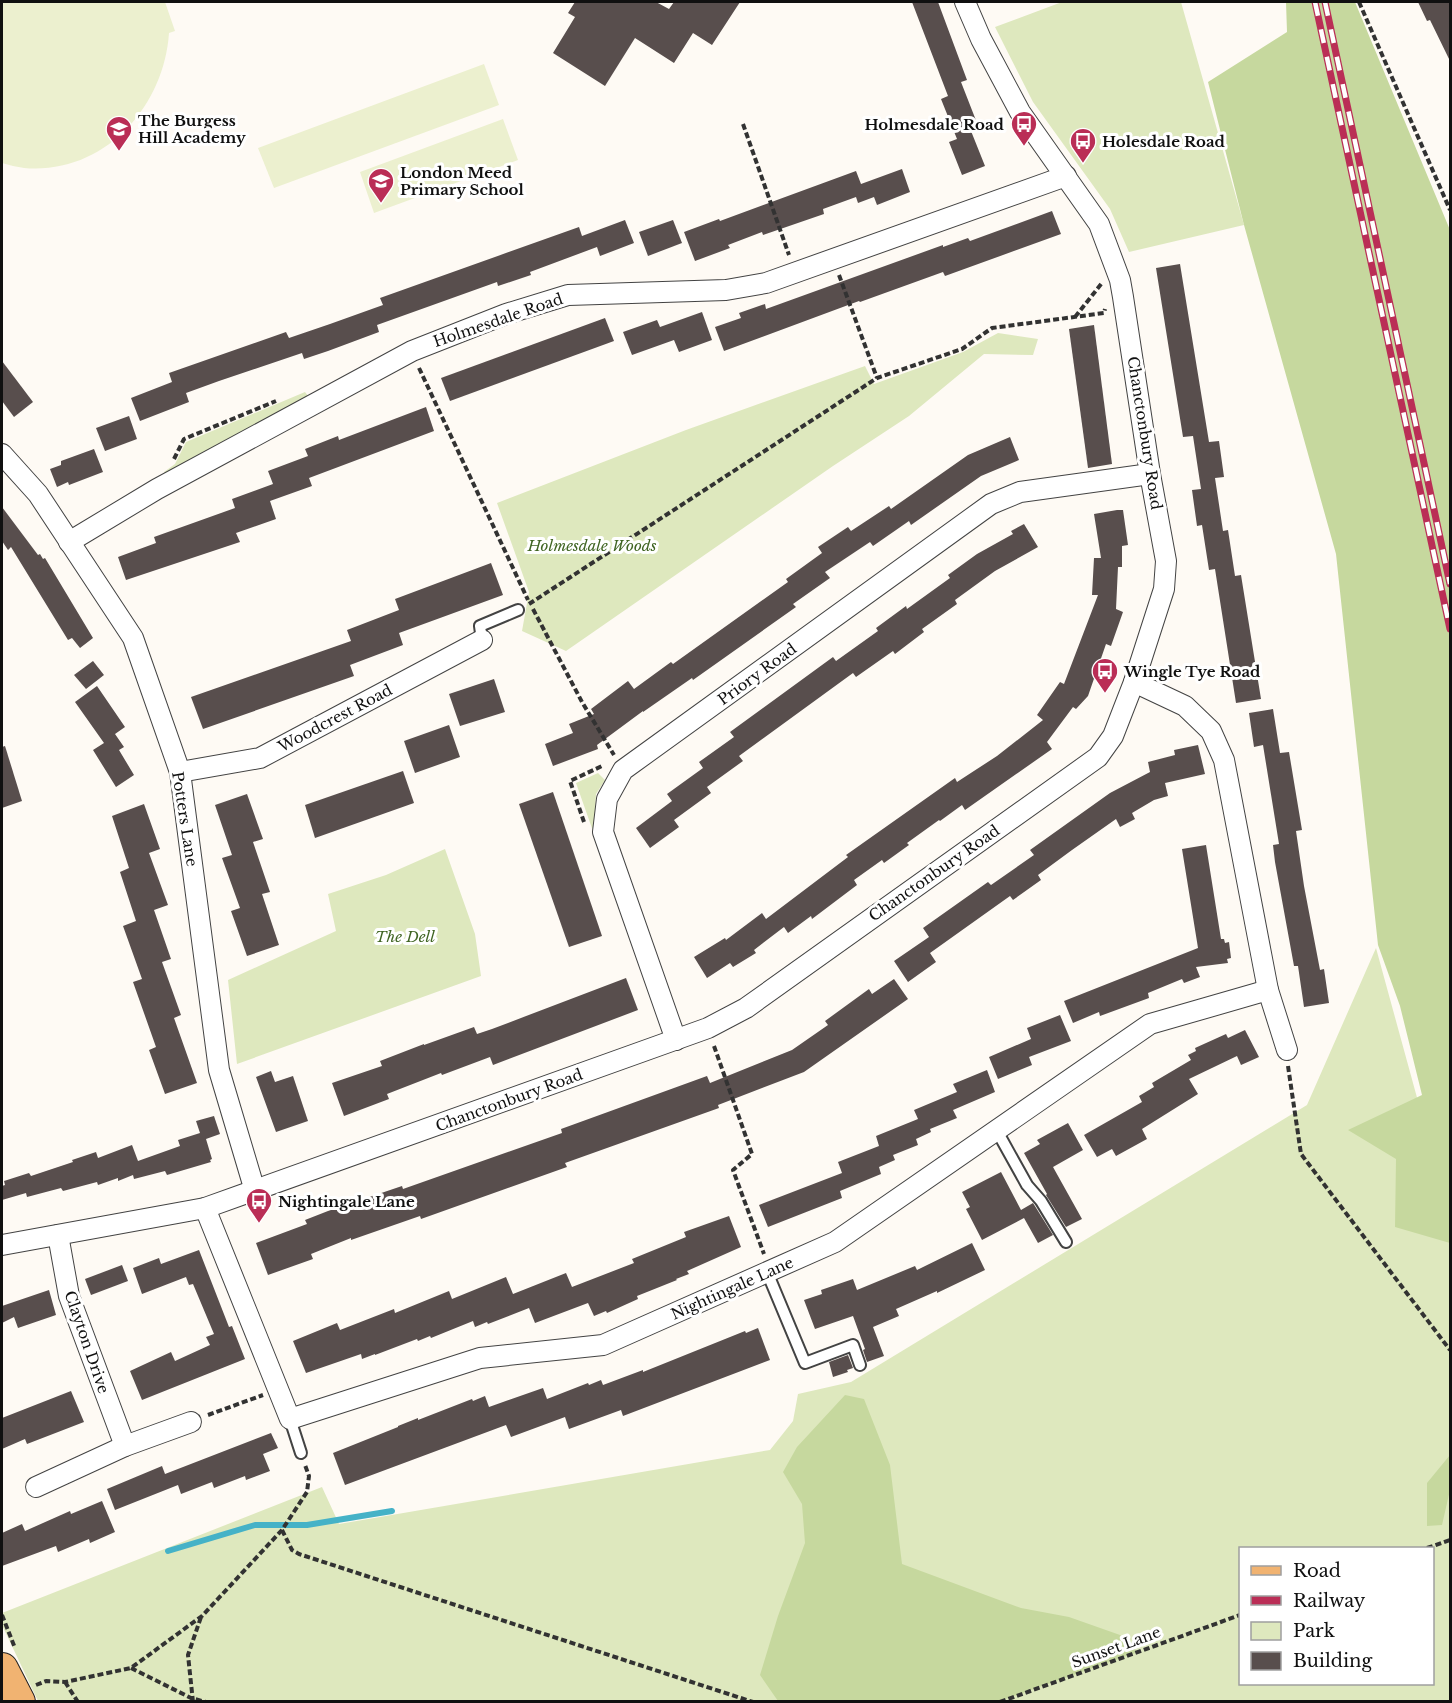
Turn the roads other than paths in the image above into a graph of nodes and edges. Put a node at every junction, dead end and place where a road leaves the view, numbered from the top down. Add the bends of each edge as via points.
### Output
1 (965, 2) edge
2 (1066, 176) junction
3 (2, 454) edge
4 (1150, 474) junction
5 (69, 542) junction
6 (518, 609) road end
7 (482, 640) joint
8 (1134, 682) junction
9 (180, 772) junction
10 (1268, 990) junction
11 (676, 1040) junction
12 (1287, 1050) road end
13 (997, 1131) junction
14 (255, 1191) junction
15 (205, 1208) junction
16 (58, 1235) junction
17 (1066, 1242) dead end
18 (2, 1245) edge
19 (769, 1272) junction
20 (860, 1365) dead end
21 (290, 1419) junction
22 (191, 1422) road end
23 (125, 1446) junction
24 (301, 1453) road end
25 (36, 1487) dead end
26 (2, 1670) edge
27 (25, 1694) edge

1 - 2 street, Chanctonbury Road via 1020,112
2 - 4 street, Chanctonbury Road via 1100,224 1122,289
2 - 5 street, Holmesdale Road via 766,283 726,290 568,295 506,314 411,351 157,489
3 - 5 street, Potters Lane via 38,494
4 - 8 street, Chanctonbury Road via 1166,561 1164,589
4 - 11 street, Priory Road via 1020,492 991,504 623,770 607,800 603,832
5 - 9 street, Potters Lane via 133,638
6 - 7 lane via 480,626
7 - 9 street, Woodcrest Road via 260,758
8 - 10 street via 1185,706 1211,731 1224,760
8 - 11 street, Chanctonbury Road via 1113,736 1098,757 746,1008
9 - 14 street, Potters Lane via 219,1070
10 - 12 street
10 - 13 street, Nightingale Lane via 1150,1024
11 - 14 street, Chanctonbury Road
13 - 17 lane via 1027,1185 1041,1200
13 - 19 street, Nightingale Lane via 835,1242
14 - 15 street, Chanctonbury Road
15 - 16 street, Chanctonbury Road
15 - 21 street
16 - 18 street, Chanctonbury Road
16 - 23 street, Clayton Drive via 69,1296
19 - 20 lane via 805,1363 853,1345
19 - 21 street, Nightingale Lane via 603,1345 480,1358
21 - 24 lane
22 - 23 street
23 - 25 street
26 - 27 main road

